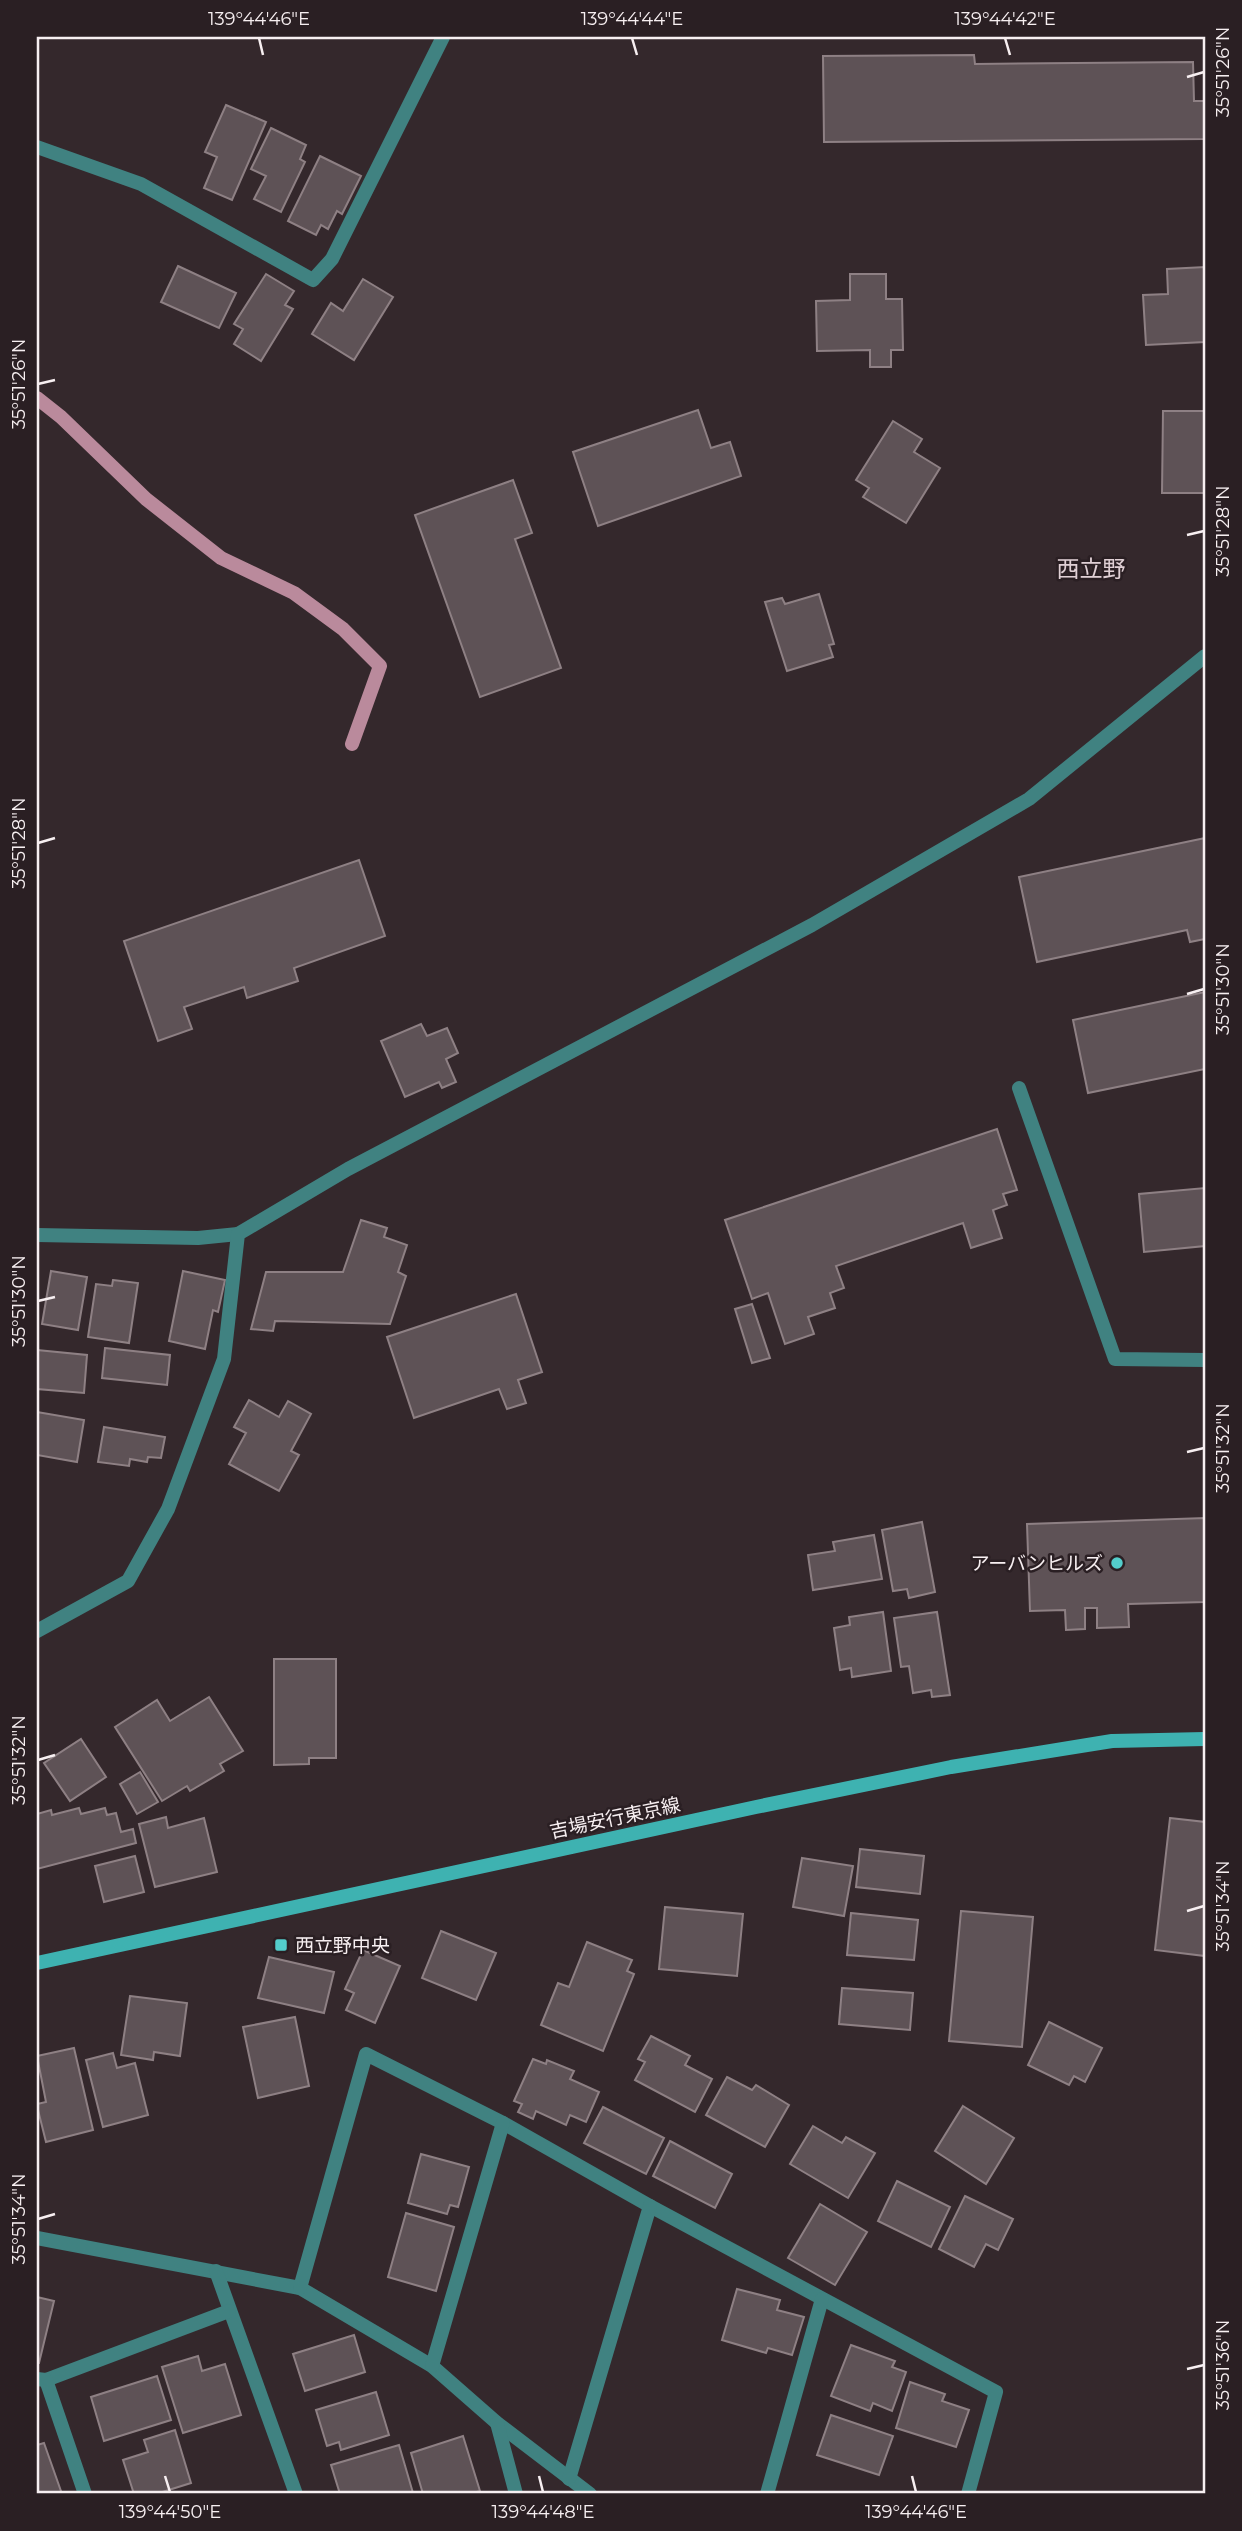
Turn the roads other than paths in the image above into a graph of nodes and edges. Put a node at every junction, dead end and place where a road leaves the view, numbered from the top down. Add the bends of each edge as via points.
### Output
1 (443, 37) edge
2 (37, 147) edge
3 (1205, 656) edge
4 (1019, 1088) dead end
5 (239, 1234) junction
6 (37, 1235) edge
7 (1205, 1360) edge
8 (37, 1631) edge
9 (1205, 1739) edge
10 (37, 1963) edge
11 (503, 2123) junction
12 (650, 2206) junction
13 (37, 2238) edge
14 (216, 2272) junction
15 (300, 2288) junction
16 (822, 2299) junction
17 (229, 2311) junction
18 (432, 2366) junction
19 (41, 2379) edge
20 (497, 2423) junction
21 (569, 2479) junction
22 (85, 2494) edge
23 (296, 2494) edge
24 (516, 2494) edge
25 (590, 2494) edge
26 (767, 2494) edge
27 (968, 2494) edge

1 - 2 street via 332,259 313,280 141,184
3 - 5 street via 1029,799 811,925 348,1170
4 - 7 street via 1115,1359
5 - 6 street via 198,1238
5 - 8 street via 225,1359 168,1509 128,1581
9 - 10 main road, 吉場安行東京線 via 1112,1741 951,1768
11 - 12 street
11 - 15 street via 366,2054
11 - 18 street
12 - 16 street
12 - 21 street
13 - 14 street
14 - 15 street
14 - 17 street
15 - 18 street
16 - 26 street
16 - 27 street via 996,2392
17 - 19 street
17 - 23 street
18 - 20 street
19 - 22 street
20 - 21 street
20 - 24 street
21 - 25 street

